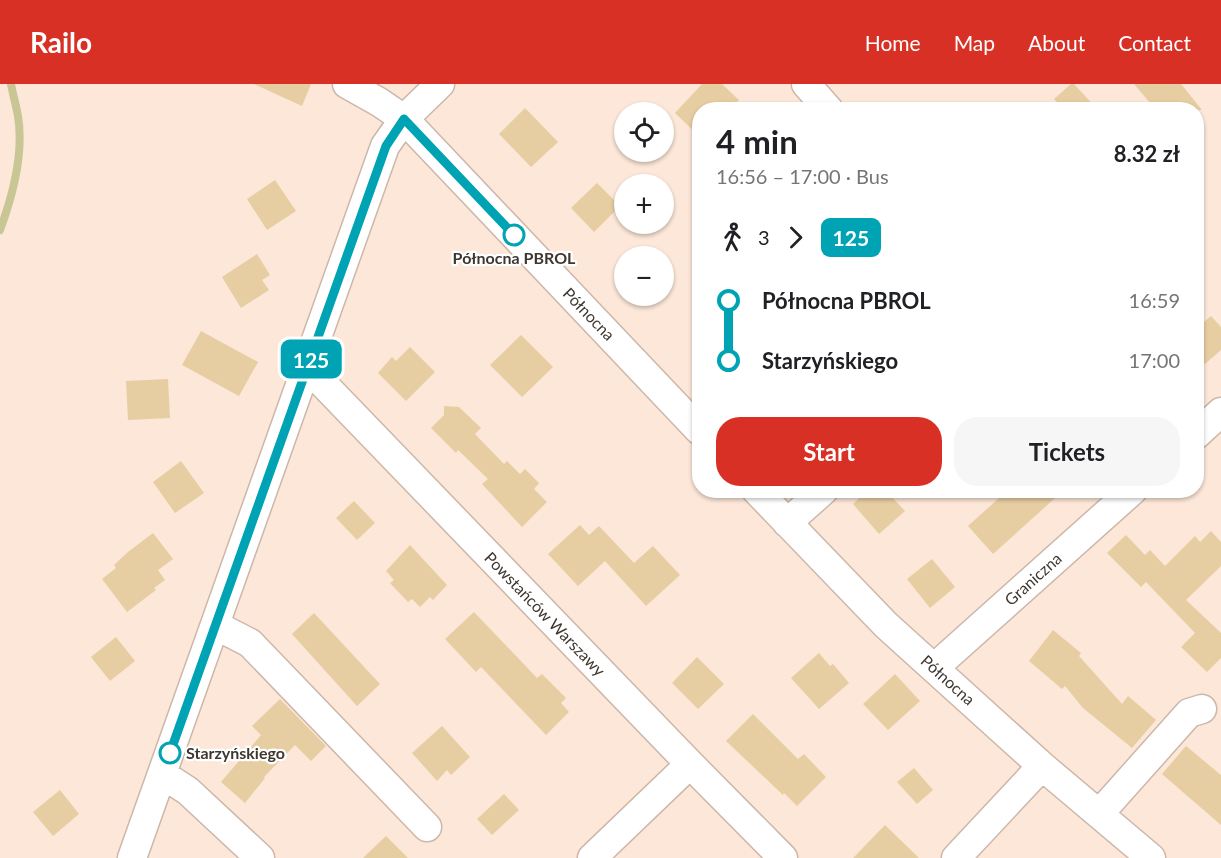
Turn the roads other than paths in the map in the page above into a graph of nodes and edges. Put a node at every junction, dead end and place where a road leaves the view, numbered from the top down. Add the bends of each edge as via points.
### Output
1 (347, 84) edge
2 (440, 84) edge
3 (806, 84) edge
4 (822, 102) edge
5 (404, 119) junction
6 (308, 368) junction
7 (1221, 412) edge
8 (692, 423) edge
9 (1204, 428) edge
10 (764, 498) edge
11 (815, 498) edge
12 (1124, 498) edge
13 (787, 523) junction
14 (215, 625) junction
15 (934, 668) junction
16 (1202, 709) dead end
17 (690, 764) junction
18 (1042, 766) junction
19 (162, 774) junction
20 (1099, 814) junction
21 (427, 827) dead end
22 (132, 858) edge
23 (260, 858) edge
24 (592, 858) edge
25 (783, 858) edge
26 (956, 858) edge
27 (1151, 858) edge

1 - 5 street, Północna
2 - 5 street
3 - 4 street
5 - 6 street via 386,146
5 - 8 street, Północna
6 - 14 street
6 - 17 street, Powstańców Warszawy
7 - 9 street
10 - 13 street, Północna
11 - 13 street
12 - 15 street, Graniczna
13 - 15 street, Północna via 878,617
14 - 19 street
14 - 21 street via 250,643
15 - 18 street, Północna
16 - 20 street via 1189,713
17 - 24 street
17 - 25 street, Powstańców Warszawy
18 - 20 street, Północna
18 - 26 street
19 - 22 street
19 - 23 street via 188,791
20 - 27 street, Północna

